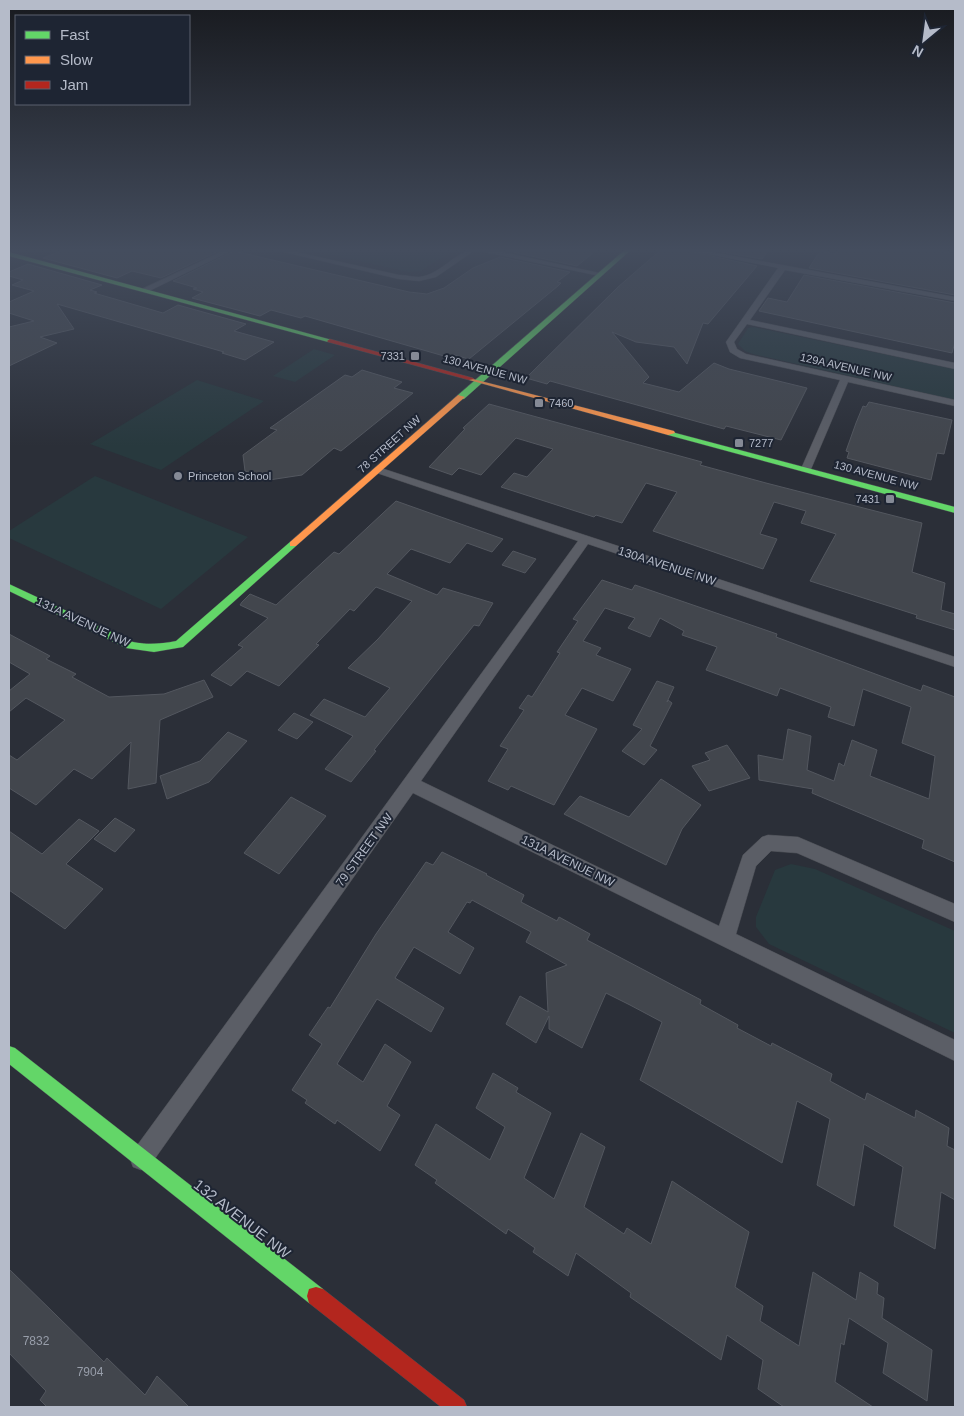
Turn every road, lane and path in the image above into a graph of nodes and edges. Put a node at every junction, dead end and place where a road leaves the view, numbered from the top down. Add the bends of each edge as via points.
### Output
1 (233, 314) edge
2 (555, 314) edge
3 (749, 314) edge
4 (744, 321) junction
5 (955, 366) edge
6 (845, 379) junction
7 (479, 381) junction
8 (955, 404) edge
9 (806, 469) junction
10 (378, 470) junction
11 (955, 510) edge
12 (586, 539) junction
13 (9, 587) edge
14 (159, 650) joint
15 (955, 662) edge
16 (411, 784) junction
17 (955, 913) edge
18 (726, 938) junction
19 (955, 1051) edge
20 (9, 1054) edge
21 (141, 1159) junction
22 (457, 1407) edge

1 - 7 street, 130 AVENUE NW
2 - 7 street, 78 STREET NW
3 - 4 street
4 - 5 street
4 - 6 street, 129A AVENUE NW via 730,342 732,350 743,356
6 - 8 street, 129A AVENUE NW
6 - 9 street
7 - 9 street, 130 AVENUE NW
7 - 10 street, 78 STREET NW
9 - 11 street, 130 AVENUE NW
10 - 12 street, 130A AVENUE NW
10 - 14 street, 78 STREET NW via 179,644
12 - 15 street, 130A AVENUE NW
12 - 16 street, 79 STREET NW
13 - 14 street, 131A AVENUE NW via 130,645
16 - 18 street, 131A AVENUE NW
16 - 21 street, 79 STREET NW
17 - 18 street via 798,845 768,843 749,861
18 - 19 street, 131A AVENUE NW
20 - 21 street, 132 AVENUE NW
21 - 22 street, 132 AVENUE NW

